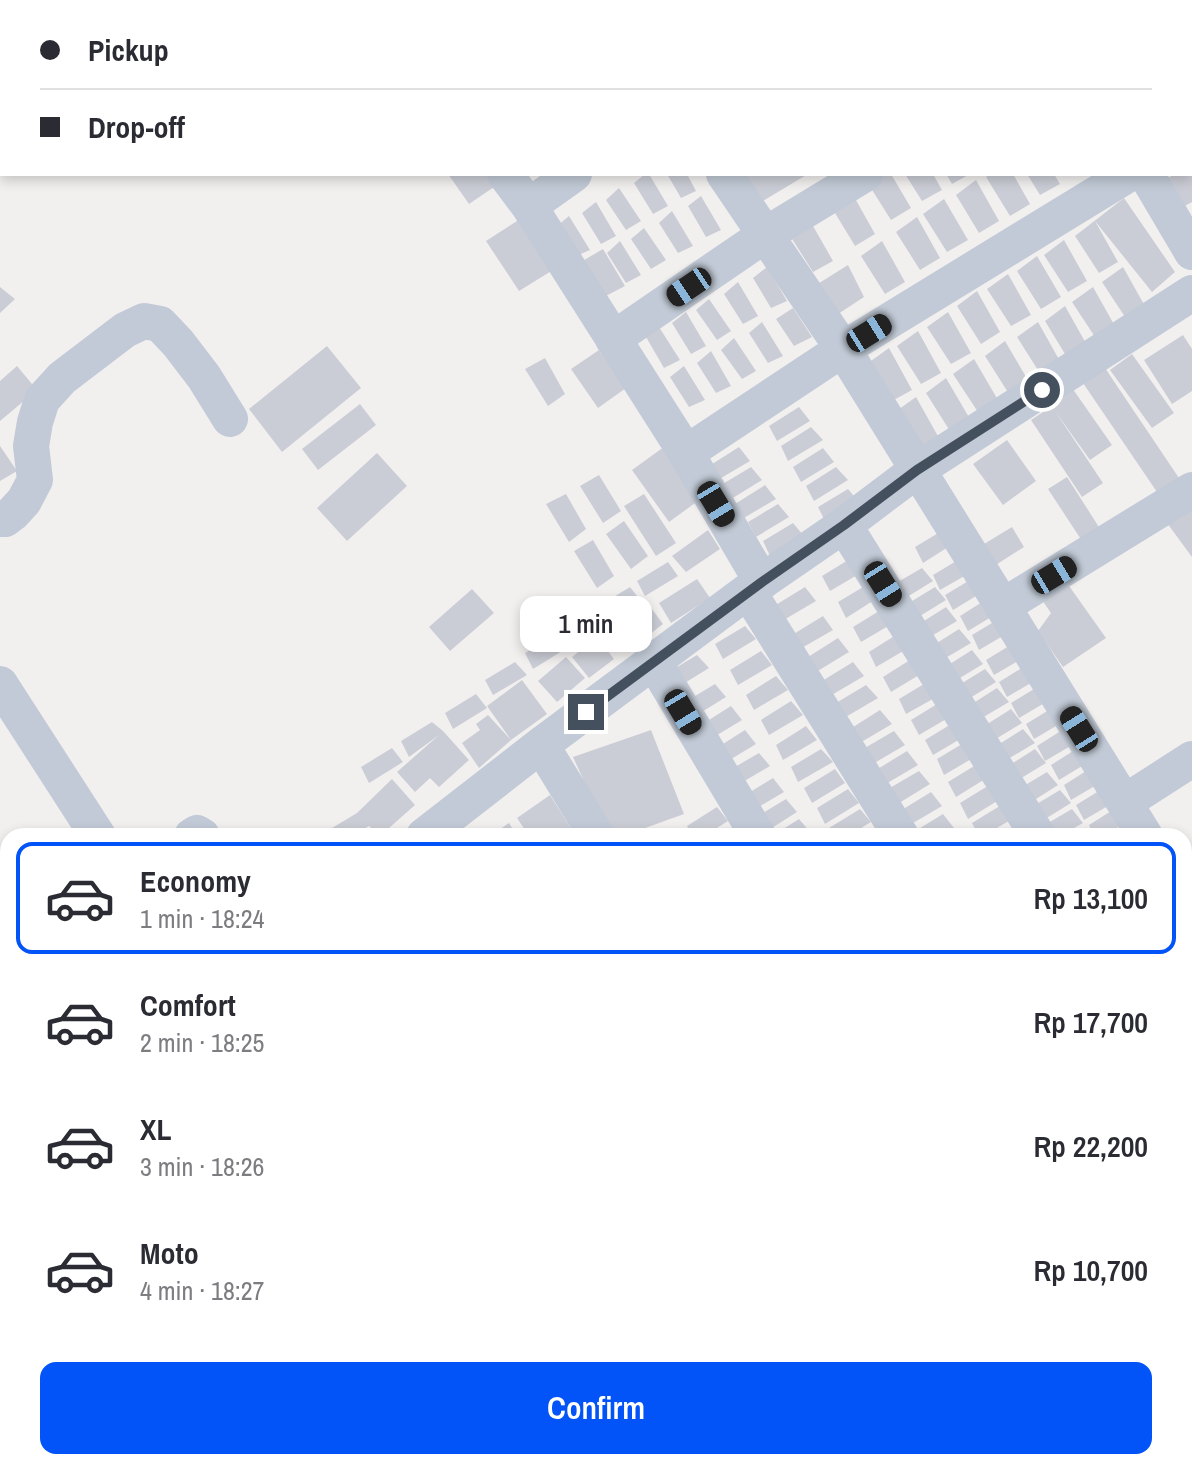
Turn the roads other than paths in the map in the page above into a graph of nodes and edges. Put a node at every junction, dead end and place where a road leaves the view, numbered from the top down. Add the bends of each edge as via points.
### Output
1 (506, 176) edge
2 (571, 176) edge
3 (725, 176) edge
4 (834, 176) edge
5 (861, 176) edge
6 (1126, 176) edge
7 (1147, 176) edge
8 (529, 206) junction
9 (762, 229) junction
10 (1192, 252) edge
11 (1192, 293) edge
12 (608, 331) junction
13 (843, 349) junction
14 (230, 419) dead end
15 (686, 453) junction
16 (917, 470) junction
17 (1192, 490) edge
18 (0, 519) edge
19 (844, 525) junction
20 (755, 586) junction
21 (1003, 606) junction
22 (654, 662) junction
23 (0, 684) edge
24 (541, 745) junction
25 (1192, 759) edge
26 (1125, 802) junction
27 (93, 828) edge
28 (443, 828) edge
29 (592, 828) edge
30 (753, 828) edge
31 (896, 828) edge
32 (1033, 828) edge
33 (1140, 828) edge

1 - 8 street
2 - 8 street
3 - 9 street
4 - 9 street
5 - 9 street
6 - 13 street
7 - 10 street
8 - 12 street
9 - 12 street
9 - 13 street
11 - 16 street
12 - 15 street
13 - 15 street
13 - 16 street
14 - 18 street via 178,343 160,324 144,321 62,378 42,400 31,446 35,480 19,507
15 - 20 street
16 - 19 street
16 - 21 street
17 - 21 street
19 - 20 street
19 - 32 street
20 - 22 street
20 - 31 street
21 - 26 street
22 - 24 street
22 - 30 street
23 - 27 street
24 - 28 street
24 - 29 street
25 - 26 street
26 - 33 street

